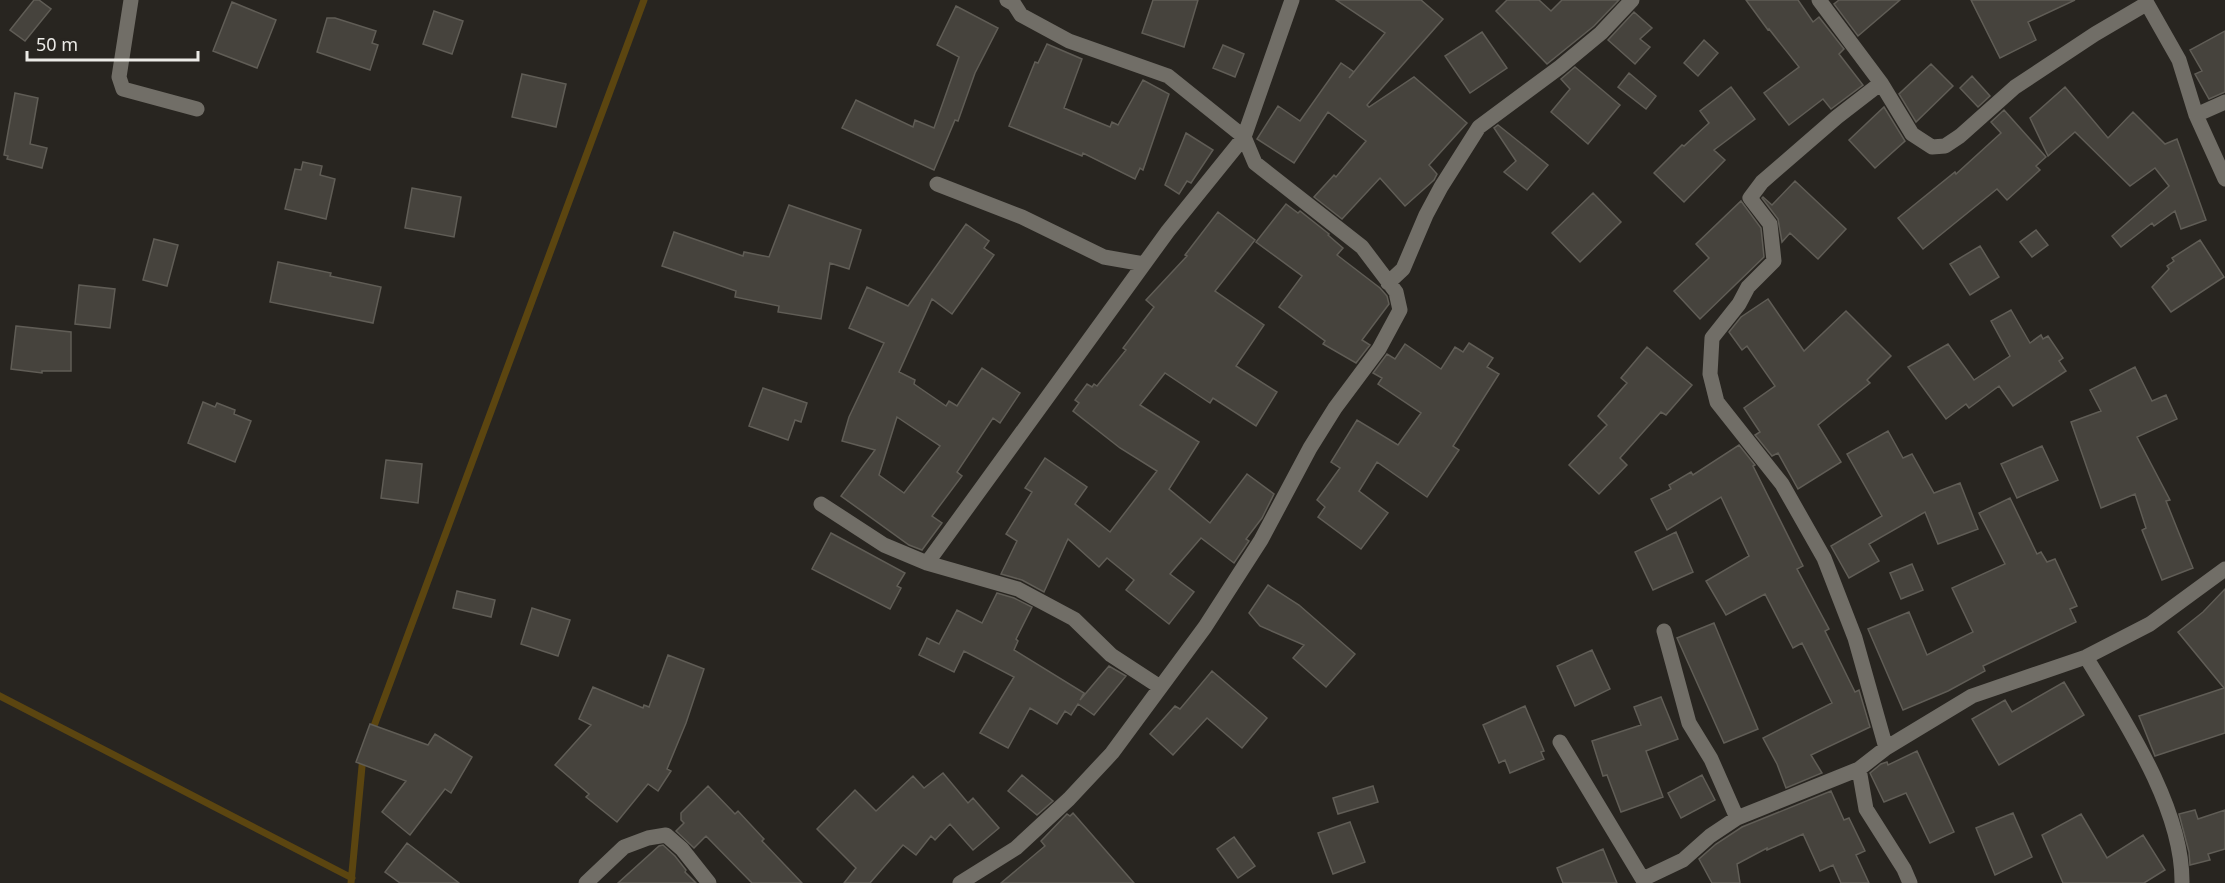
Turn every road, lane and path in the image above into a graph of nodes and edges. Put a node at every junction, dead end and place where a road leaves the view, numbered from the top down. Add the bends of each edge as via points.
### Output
1 (131, 0) edge
2 (1007, 0) edge
3 (1293, 0) edge
4 (1632, 0) edge
5 (1819, 0) edge
6 (2146, 2) edge
7 (1881, 83) junction
8 (2225, 102) edge
9 (197, 109) dead end
10 (2196, 115) junction
11 (1244, 137) junction
12 (2225, 179) edge
13 (937, 184) dead end
14 (1144, 264) junction
15 (1388, 283) junction
16 (821, 504) dead end
17 (927, 563) junction
18 (2225, 569) edge
19 (1664, 631) dead end
20 (2086, 657) junction
21 (1160, 687) junction
22 (1560, 742) dead end
23 (1886, 748) junction
24 (1859, 769) junction
25 (1737, 818) junction
26 (1644, 881) edge
27 (586, 883) edge
28 (709, 883) edge
29 (960, 883) edge
30 (1910, 883) edge
31 (2182, 883) edge

1 - 9 street via 119,76 123,89
2 - 11 street via 1021,15 1069,41 1168,76
3 - 11 street
4 - 15 street via 1601,33 1479,127 1426,215 1403,269
5 - 7 street
6 - 7 street via 2015,87 1945,146 1932,147 1912,134
6 - 10 street via 2179,60
7 - 23 street via 1770,175 1750,198 1770,224 1774,261 1748,287 1712,338 1710,374 1717,402 1782,484 1824,558 1855,638
8 - 10 street
10 - 12 street
11 - 14 street
11 - 15 street via 1255,163 1362,247
13 - 14 street via 1022,217 1104,257
14 - 17 street
15 - 21 street via 1396,292 1400,310 1379,349 1335,408 1261,540 1205,627
16 - 17 street via 884,545
17 - 21 street via 1018,589 1074,619 1111,655
18 - 20 street via 2150,624
19 - 25 street via 1689,723
20 - 23 street via 1972,696
20 - 31 street via 2161,791 2182,861
21 - 29 street via 1112,753 1069,799 1016,848
22 - 26 street
23 - 24 street
24 - 25 street
24 - 30 street via 1866,808
25 - 26 street via 1683,860
27 - 28 street via 624,847 666,835

